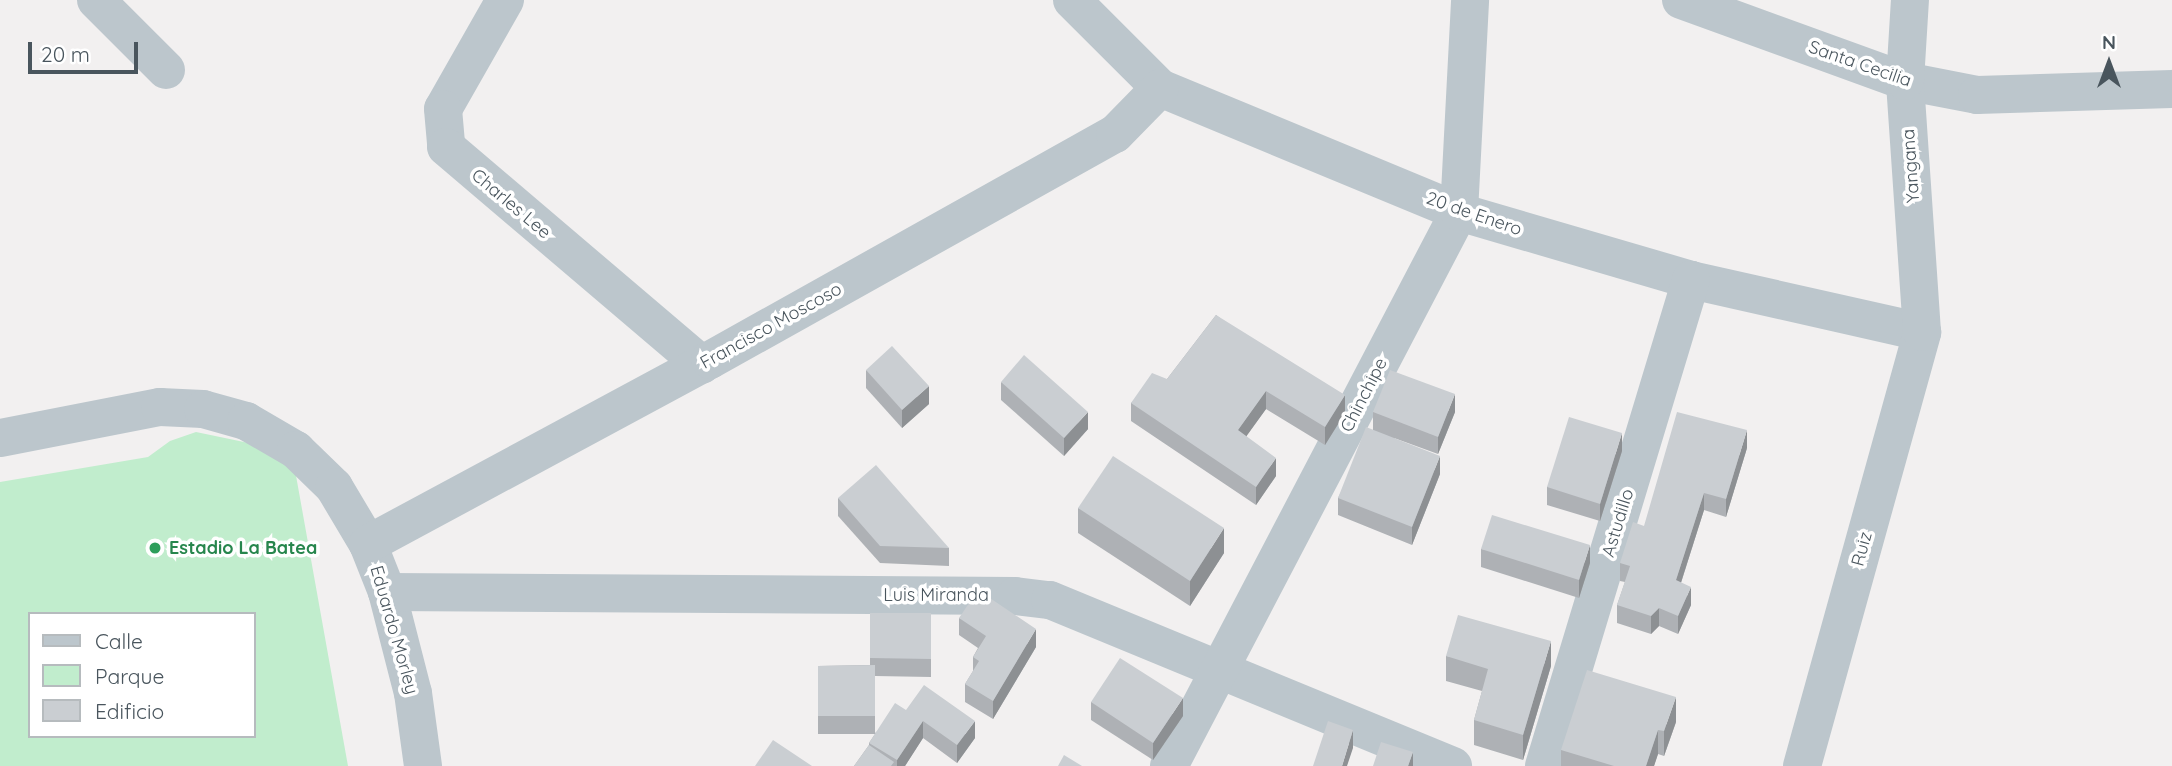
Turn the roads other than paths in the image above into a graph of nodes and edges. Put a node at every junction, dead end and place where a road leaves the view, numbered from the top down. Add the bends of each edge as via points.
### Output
1 (96, 0) edge
2 (505, 0) edge
3 (1072, 0) edge
4 (1470, 0) edge
5 (1681, 0) edge
6 (1910, 0) edge
7 (166, 70) dead end
8 (1905, 81) junction
9 (1160, 88) junction
10 (2172, 89) edge
11 (1459, 212) junction
12 (1692, 280) junction
13 (1922, 332) junction
14 (702, 365) junction
15 (0, 438) edge
16 (368, 544) junction
17 (387, 592) junction
18 (1216, 670) junction
19 (423, 766) edge
20 (1169, 766) edge
21 (1453, 766) edge
22 (1544, 766) edge
23 (1802, 766) edge

1 - 7 street
2 - 14 street, Charles Lee via 443,109 446,147
3 - 9 street, 20 de Enero
4 - 11 street, Chinchipe
5 - 8 street, Santa Cecilia
6 - 8 street, Yangana
8 - 10 street, Santa Cecilia via 1978,95
8 - 13 street, Yangana
9 - 11 street, 20 de Enero
9 - 14 street, Francisco Moscoso via 1115,134
11 - 12 street, 20 de Enero
11 - 18 street, Chinchipe
12 - 13 street, 20 de Enero
12 - 22 street, Astudillo
13 - 23 street, Ruiz
14 - 16 street, Francisco Moscoso
15 - 16 street, Eduardo Morley via 160,407 203,409 246,421 296,450 334,487
16 - 17 street, Eduardo Morley
17 - 18 street, Luis Miranda via 1015,596 1050,600 1080,611
17 - 19 street, Eduardo Morley via 413,693
18 - 20 street, Chinchipe
18 - 21 street, Luis Miranda

